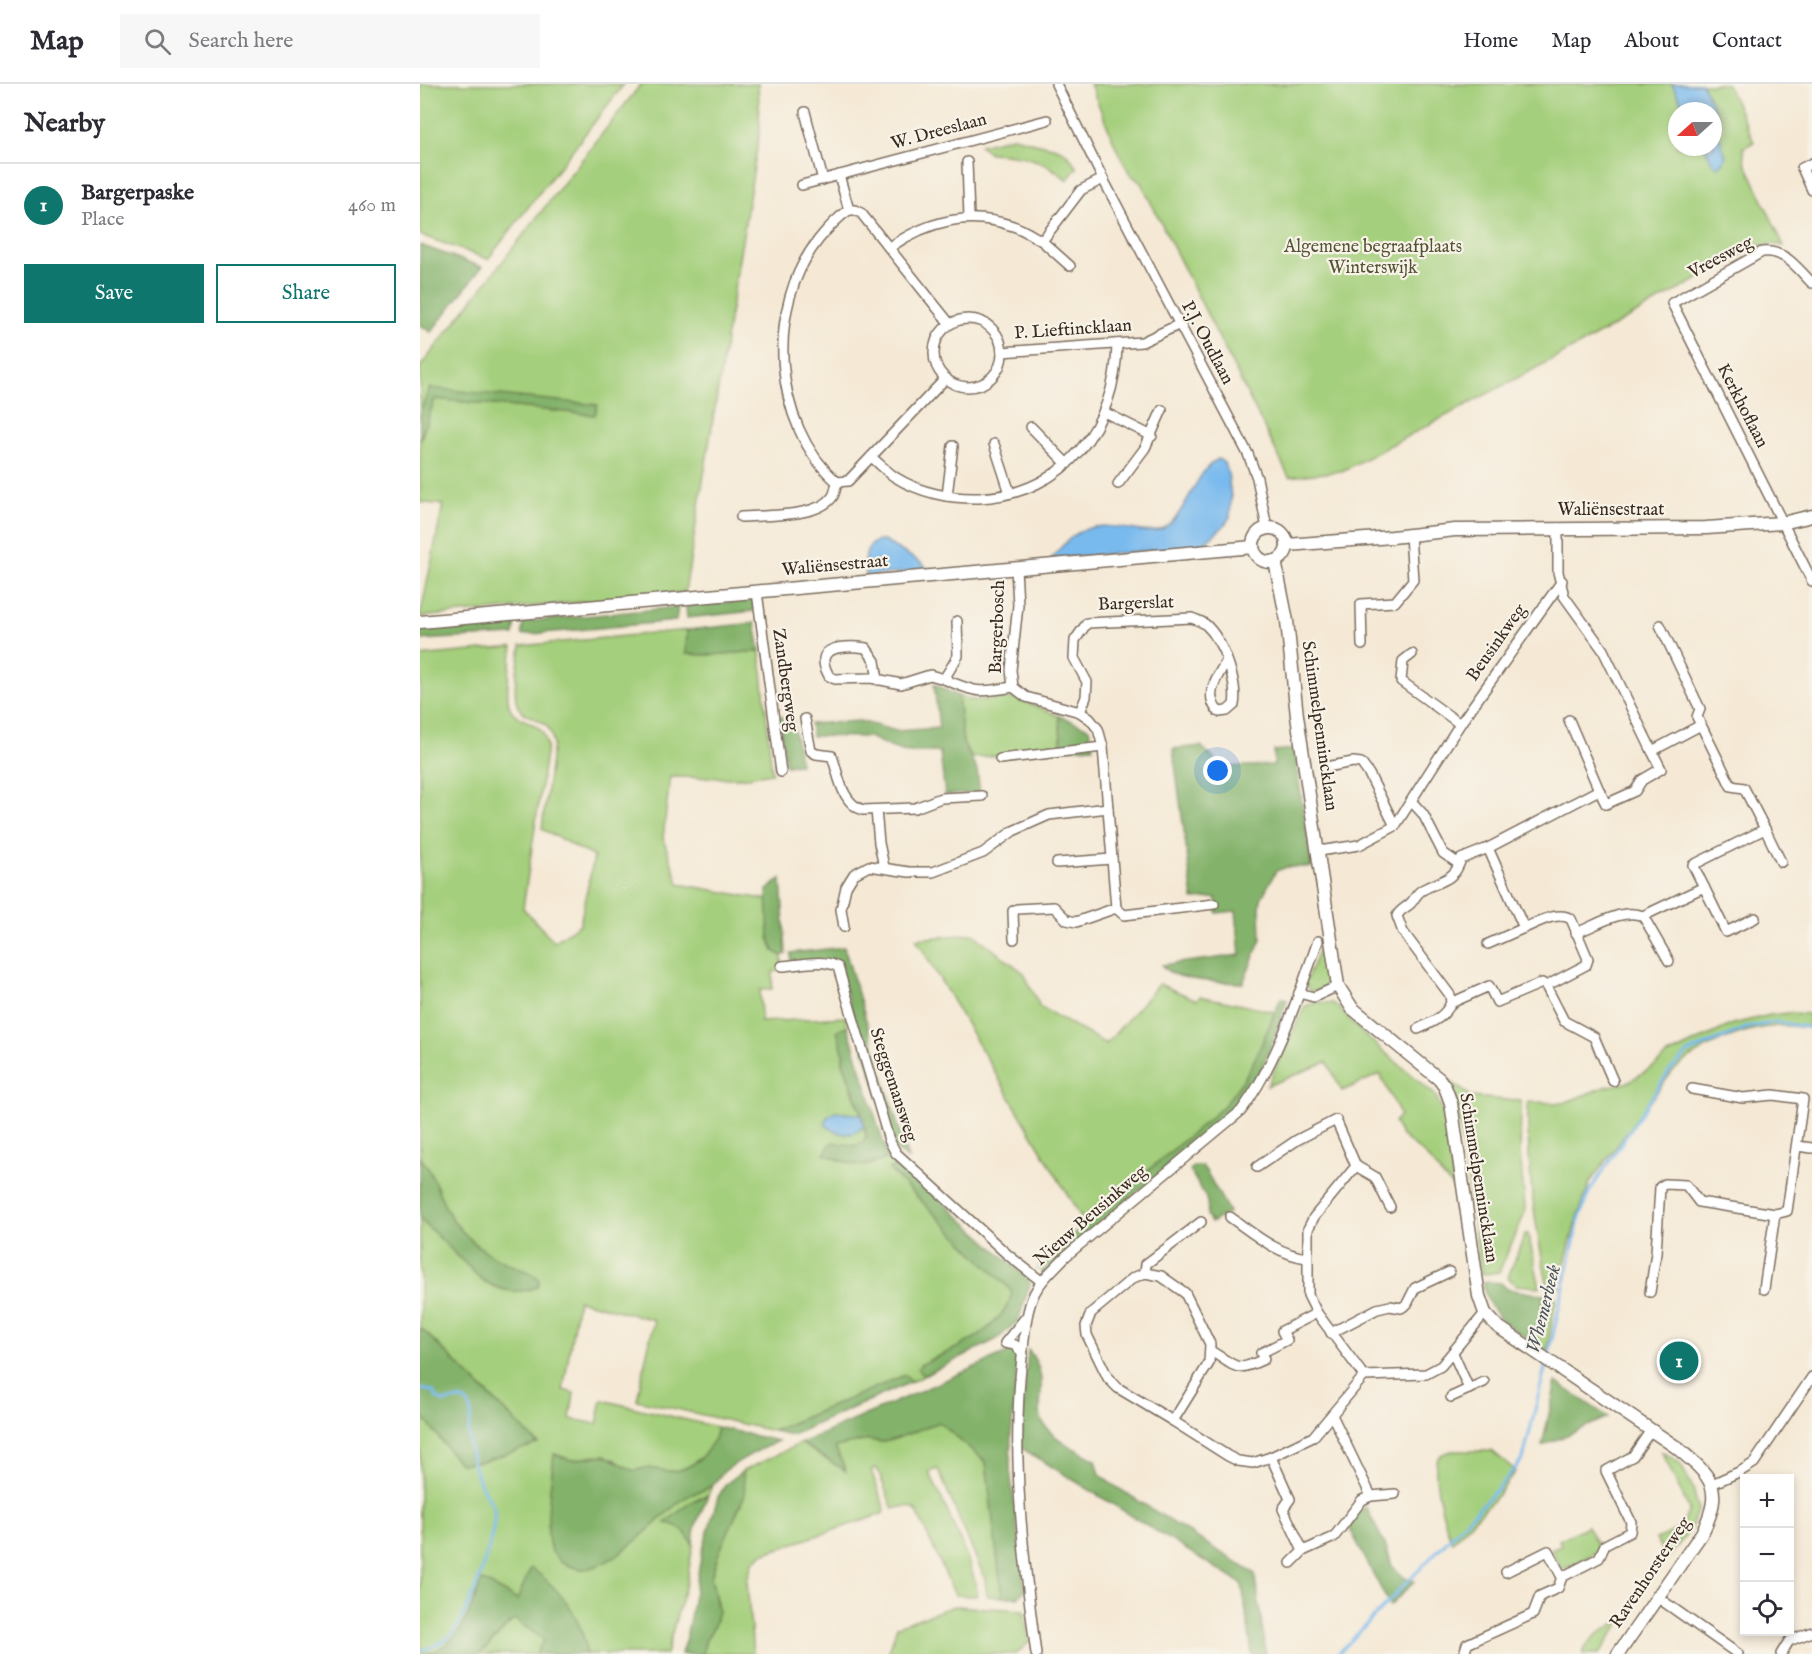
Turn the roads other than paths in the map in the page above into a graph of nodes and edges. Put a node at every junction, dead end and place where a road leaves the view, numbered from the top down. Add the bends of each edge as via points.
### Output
1 (1056, 84) edge
2 (805, 112) dead end
3 (1047, 120) dead end
4 (967, 162) dead end
5 (1812, 163) edge
6 (839, 175) junction
7 (1103, 179) junction
8 (823, 180) junction
9 (802, 185) dead end
10 (1812, 190) edge
11 (849, 210) junction
12 (969, 218) junction
13 (1042, 241) junction
14 (890, 247) junction
15 (1070, 266) dead end
16 (1812, 283) edge
17 (1672, 303) joint
18 (950, 324) junction
19 (1178, 325) junction
20 (1117, 344) junction
21 (1002, 352) junction
22 (946, 378) junction
23 (1162, 410) dead end
24 (1104, 412) junction
25 (1031, 427) dead end
26 (1152, 436) junction
27 (994, 444) dead end
28 (953, 446) dead end
29 (871, 457) junction
30 (1067, 464) junction
31 (837, 482) junction
32 (1118, 484) dead end
33 (1010, 493) junction
34 (947, 496) junction
35 (1812, 516) edge
36 (741, 517) dead end
37 (1782, 523) junction
38 (1267, 528) junction
39 (1558, 528) junction
40 (1410, 535) junction
41 (1287, 545) junction
42 (1253, 547) junction
43 (1275, 561) junction
44 (1016, 568) junction
45 (1562, 581) junction
46 (1812, 581) edge
47 (757, 592) junction
48 (957, 621) dead end
49 (420, 622) edge
50 (1660, 625) dead end
51 (1362, 645) dead end
52 (1412, 654) dead end
53 (1227, 660) junction
54 (944, 679) junction
55 (878, 680) junction
56 (1013, 687) junction
57 (1080, 712) junction
58 (805, 719) dead end
59 (1569, 720) dead end
60 (1461, 724) junction
61 (1701, 725) junction
62 (1103, 747) junction
63 (1652, 751) junction
64 (1000, 759) dead end
65 (1326, 767) dead end
66 (781, 772) dead end
67 (1599, 790) junction
68 (982, 796) dead end
69 (1412, 802) junction
70 (1108, 808) junction
71 (876, 810) junction
72 (1395, 826) junction
73 (1765, 829) junction
74 (1488, 848) junction
75 (1319, 851) junction
76 (1112, 859) junction
77 (1781, 862) dead end
78 (1057, 863) dead end
79 (1460, 864) junction
80 (885, 867) junction
81 (1704, 887) junction
82 (1214, 904) dead end
83 (1116, 908) junction
84 (1642, 916) junction
85 (1755, 918) dead end
86 (844, 927) dead end
87 (1524, 928) junction
88 (1576, 933) junction
89 (1014, 939) dead end
90 (1318, 941) dead end
91 (1488, 944) dead end
92 (1669, 961) dead end
93 (782, 966) dead end
94 (1338, 986) junction
95 (1546, 986) junction
96 (1299, 993) junction
97 (1451, 1003) junction
98 (1418, 1029) dead end
99 (1613, 1081) dead end
100 (1692, 1089) dead end
101 (1808, 1099) edge
102 (1797, 1146) junction
103 (1812, 1148) edge
104 (1356, 1166) junction
105 (1257, 1167) dead end
106 (1390, 1208) dead end
107 (1775, 1214) junction
108 (1230, 1217) dead end
109 (1201, 1222) dead end
110 (1307, 1258) junction
111 (1449, 1272) dead end
112 (1145, 1273) junction
113 (1041, 1281) junction
114 (1764, 1289) dead end
115 (1650, 1292) dead end
116 (1317, 1313) junction
117 (1485, 1313) junction
118 (1026, 1317) junction
119 (1331, 1333) junction
120 (1211, 1351) junction
121 (1453, 1353) junction
122 (1023, 1354) junction
123 (1364, 1376) junction
124 (1812, 1377) edge
125 (1484, 1382) dead end
126 (1469, 1389) junction
127 (1451, 1396) dead end
128 (1332, 1415) junction
129 (1173, 1421) junction
130 (1651, 1430) junction
131 (1271, 1457) junction
132 (1712, 1484) junction
133 (1395, 1494) dead end
134 (1371, 1496) junction
135 (1303, 1551) junction
136 (1291, 1563) dead end
137 (1506, 1572) dead end
138 (1562, 1577) junction
139 (1657, 1598) junction
140 (1812, 1632) edge
141 (1036, 1654) edge
142 (1464, 1654) edge
143 (1618, 1654) edge
144 (1738, 1654) edge
145 (1781, 1654) edge

1 - 7 street, P.J. Oudlaan
2 - 8 street
3 - 6 street, W. Dreeslaan
4 - 12 street
5 - 10 street via 1802,168
6 - 8 street, W. Dreeslaan
6 - 11 street
7 - 13 street via 1081,190
7 - 19 street, P.J. Oudlaan
8 - 9 street, W. Dreeslaan
11 - 14 street via 861,213
11 - 31 street via 812,248 797,276 783,337 784,383 795,418 808,446
12 - 13 street via 1015,226
12 - 14 street via 936,222
13 - 15 street
14 - 18 street
16 - 17 street, Vreesweg via 1785,256 1762,252
17 - 37 street, Kerkhoflaan
18 - 21 street, P. Lieftincklaan via 963,319 984,323 999,338
18 - 22 street via 935,344 934,357
19 - 20 street, P. Lieftincklaan via 1142,342
19 - 38 street, P.J. Oudlaan via 1248,454
20 - 21 street, P. Lieftincklaan
20 - 24 street via 1117,368
21 - 22 street, P. Lieftincklaan via 1000,365 983,384 957,385
22 - 29 street
23 - 26 street
24 - 26 street
24 - 30 street
25 - 30 street
26 - 32 street
27 - 33 street
28 - 34 street
29 - 31 street via 848,481
29 - 34 street via 896,478
30 - 33 street via 1031,486
31 - 36 street via 834,496 819,508
33 - 34 street via 993,497
35 - 37 street, Waliënsestraat
37 - 39 street, Waliënsestraat via 1706,528
37 - 46 street, Kerkhoflaan
38 - 41 street via 1283,534
38 - 42 street via 1256,535
39 - 40 street, Waliënsestraat
39 - 45 street via 1558,572
40 - 41 street, Waliënsestraat
40 - 51 street via 1413,579 1395,602 1360,604
41 - 43 street via 1286,552
42 - 43 street via 1258,558
42 - 44 street, Waliënsestraat
43 - 75 street, Schimmelpennincklaan
44 - 47 street, Waliënsestraat
44 - 56 street, Bargerbosch
45 - 60 street, Beusinkweg
45 - 63 street via 1564,596 1603,650
47 - 49 street, Waliënsestraat
47 - 66 street, Zandbergweg
48 - 54 street via 958,656
50 - 61 street via 1700,709 1697,717
52 - 60 street via 1403,661 1401,681
53 - 53 street, Bargerslat via 1211,690 1212,702 1219,712 1234,705 1236,693
53 - 57 street, Bargerslat via 1204,622 1192,618 1087,622 1075,640 1074,658 1087,682
54 - 55 street via 930,675 901,684
54 - 56 street, Bargerbosch via 970,691
55 - 55 street via 866,648 847,645 824,655 829,676
56 - 57 street, Bargerbosch via 1026,697
57 - 62 street via 1098,729
58 - 71 street via 811,751 832,756 847,800 856,808
59 - 67 street
60 - 69 street, Beusinkweg
61 - 63 street
61 - 73 street via 1731,786 1744,788
62 - 64 street
62 - 70 street
63 - 67 street via 1661,769 1642,780 1635,791 1606,804
65 - 72 street via 1361,763
67 - 74 street
68 - 71 street via 941,798 915,808
69 - 72 street, Beusinkweg
69 - 79 street via 1423,814 1443,853
70 - 76 street
70 - 80 street via 1049,815 1013,831 983,853 933,872
71 - 80 street
72 - 75 street via 1359,845
73 - 77 street
73 - 81 street via 1693,865
74 - 79 street via 1461,859
74 - 87 street
75 - 94 street, Schimmelpennincklaan
76 - 78 street
76 - 83 street
79 - 97 street via 1445,881 1415,894 1397,916 1403,932 1450,995
80 - 86 street via 869,866 854,874 846,886 841,909
81 - 84 street
81 - 85 street via 1726,932
82 - 83 street via 1124,915
83 - 89 street via 1076,922 1067,920 1054,907 1017,909 1013,911
84 - 88 street via 1626,913
84 - 92 street
87 - 88 street via 1565,915 1571,919
87 - 91 street
88 - 95 street via 1588,959 1586,965
90 - 96 street, Nieuw Beusinkweg
93 - 113 street, Steggemansweg via 825,962 838,967 896,1153
94 - 96 street via 1314,997
94 - 117 street, Schimmelpennincklaan via 1352,1008 1445,1087 1451,1103 1479,1296
95 - 97 street via 1542,983 1497,1002 1489,986
95 - 99 street via 1564,1021 1594,1037
96 - 113 street, Nieuw Beusinkweg via 1273,1056 1241,1111
97 - 98 street via 1438,1020
100 - 101 street via 1743,1098 1773,1095
101 - 102 street
102 - 103 street
102 - 107 street via 1787,1210
104 - 105 street via 1336,1120
104 - 106 street via 1375,1177
104 - 110 street via 1314,1217 1308,1229
107 - 114 street
107 - 115 street via 1700,1202 1686,1185 1660,1187
108 - 110 street via 1277,1250
109 - 112 street via 1146,1264
110 - 116 street via 1308,1295
111 - 119 street via 1415,1288 1401,1308 1377,1309
112 - 120 street via 1161,1276 1185,1293
112 - 129 street via 1133,1278 1091,1313 1087,1335 1108,1378 1118,1388
113 - 118 street, Nieuw Beusinkweg
116 - 119 street
116 - 120 street via 1282,1330 1287,1340 1262,1353 1264,1359 1244,1368
117 - 121 street
117 - 130 street via 1497,1326
118 - 122 street, Nieuw Beusinkweg
118 - 122 street via 1005,1343
119 - 123 street
120 - 129 street via 1209,1363
121 - 123 street via 1426,1374
121 - 126 street
122 - 141 street, Nieuw Beusinkweg via 1017,1463
123 - 128 street
124 - 132 street via 1754,1463
125 - 126 street
126 - 127 street
128 - 131 street via 1313,1437
128 - 134 street
129 - 131 street via 1238,1461 1253,1463
130 - 132 street via 1702,1468
130 - 138 street via 1633,1456 1606,1471 1631,1522 1630,1532 1605,1545 1599,1558
131 - 135 street via 1290,1499 1283,1509
132 - 139 street, Ravenhorsterweg via 1711,1516
133 - 134 street
134 - 135 street via 1362,1500 1334,1537
135 - 136 street
137 - 138 street via 1548,1551
138 - 142 street via 1557,1588 1540,1596 1533,1614 1467,1644
139 - 143 street, Ravenhorsterweg
139 - 144 street
140 - 145 street via 1789,1641

